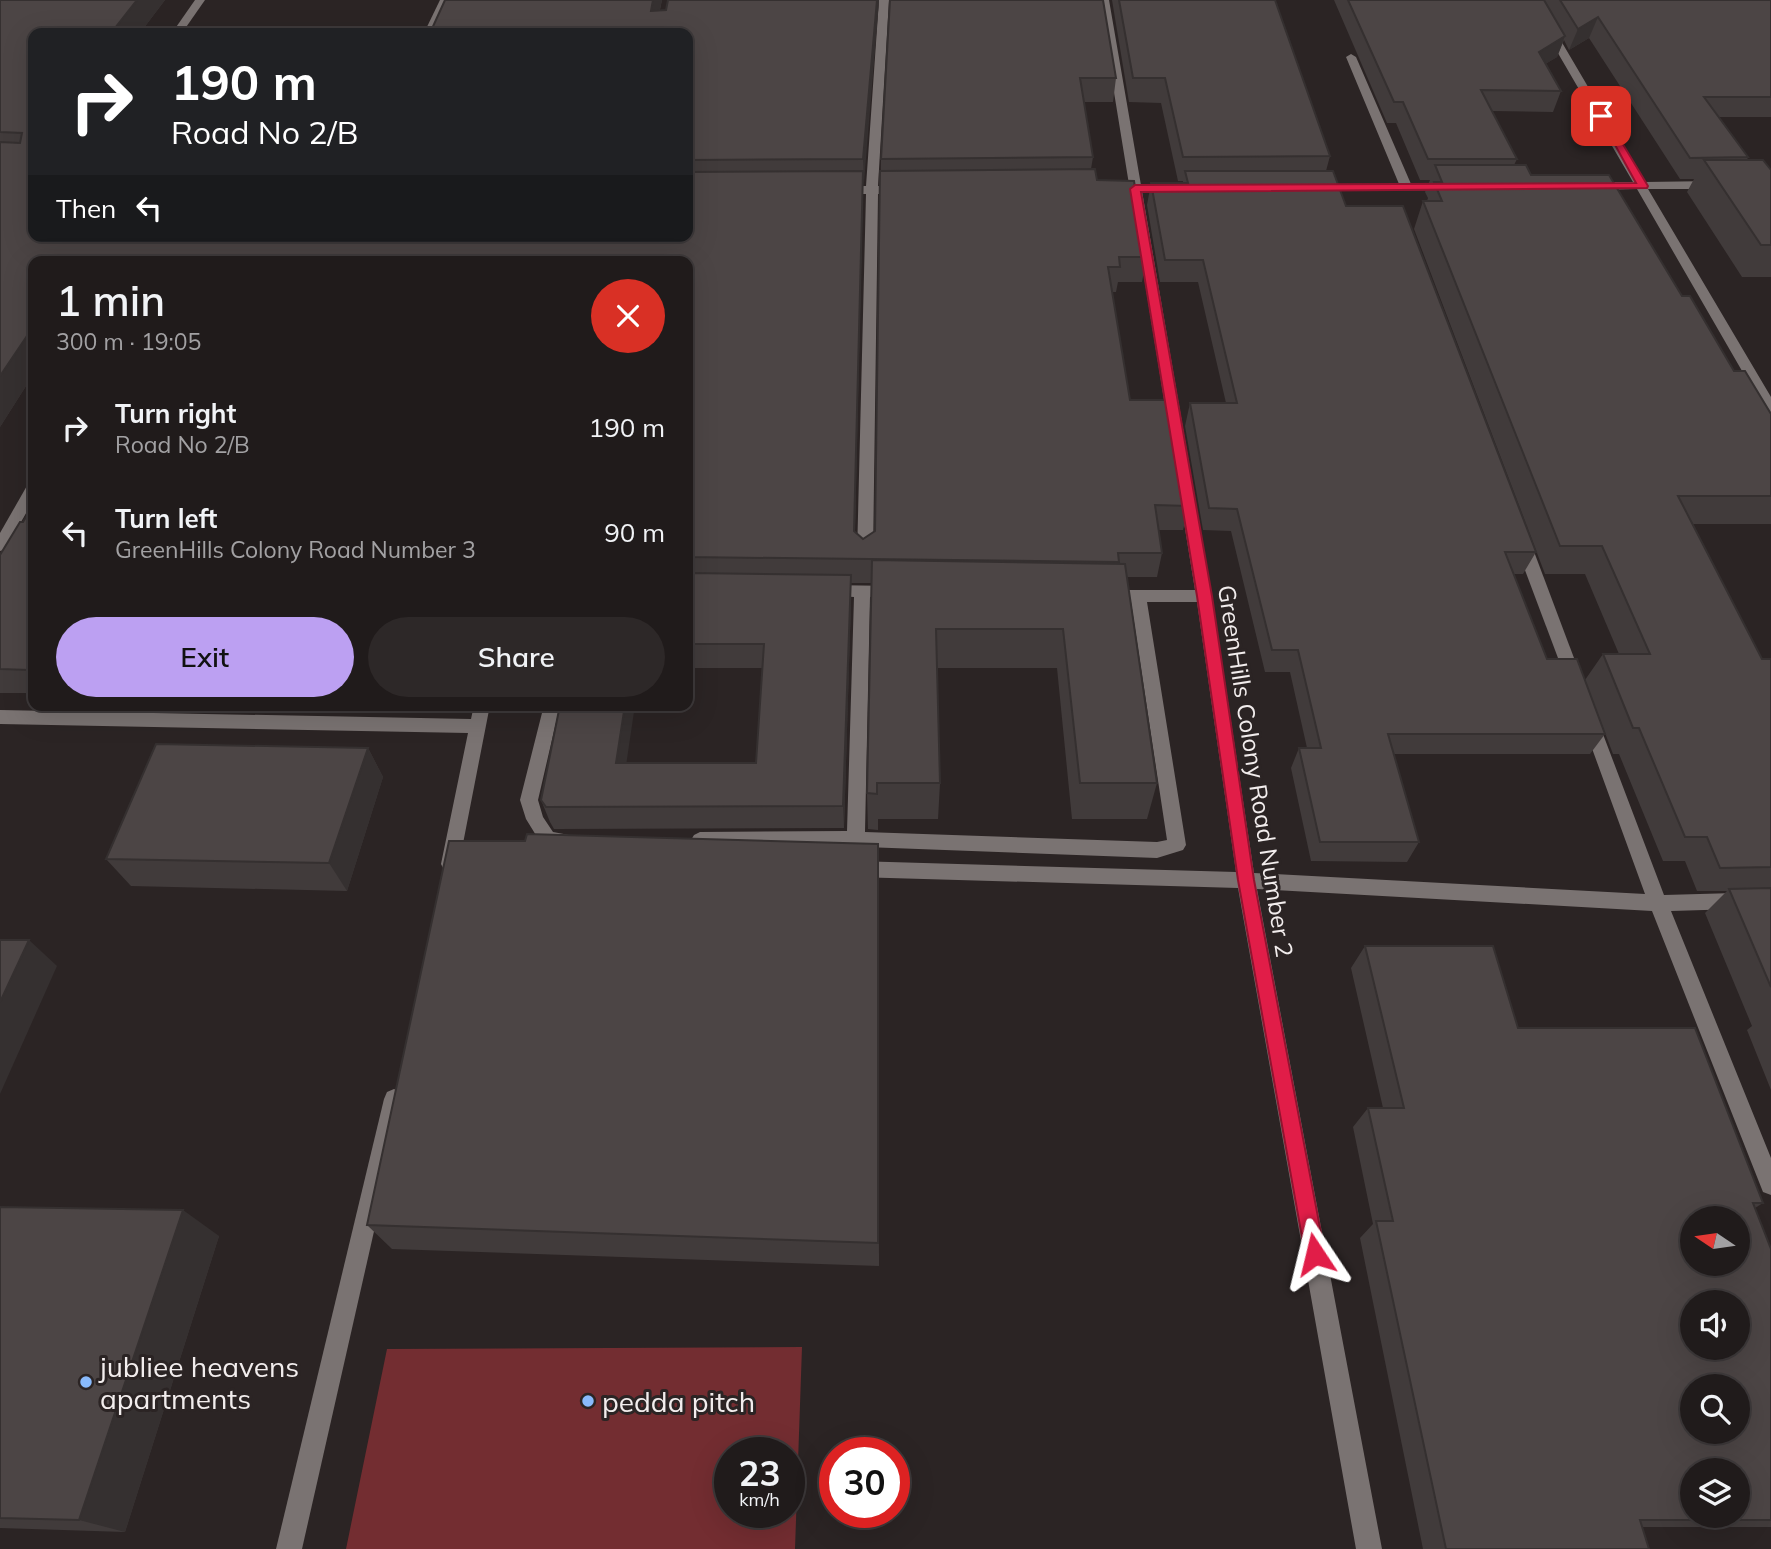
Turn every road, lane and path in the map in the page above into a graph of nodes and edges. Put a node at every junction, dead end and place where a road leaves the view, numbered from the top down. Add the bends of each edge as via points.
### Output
1 (200, 0) edge
2 (445, 0) edge
3 (884, 0) edge
4 (1104, 0) edge
5 (1532, 0) edge
6 (180, 28) edge
7 (431, 28) edge
8 (1351, 57) dead end
9 (1733, 185) edge
10 (1573, 186) edge
11 (1643, 186) junction
12 (1406, 187) junction
13 (1462, 187) edge
14 (1309, 188) edge
15 (832, 190) edge
16 (914, 190) edge
17 (872, 191) junction
18 (1771, 409) edge
19 (28, 495) edge
20 (1516, 526) edge
21 (5, 528) edge
22 (28, 528) edge
23 (0, 546) edge
24 (865, 555) edge
25 (808, 591) edge
26 (862, 592) junction
27 (917, 592) edge
28 (1110, 595) edge
29 (1138, 596) junction
30 (1205, 596) junction
31 (480, 711) edge
32 (551, 711) edge
33 (0, 717) edge
34 (476, 726) junction
35 (857, 839) junction
36 (588, 840) edge
37 (682, 840) edge
38 (1246, 880) junction
39 (445, 883) edge
40 (1771, 900) edge
41 (1658, 903) junction
42 (401, 1073) edge
43 (1771, 1184) edge
44 (289, 1549) edge
45 (1369, 1549) edge

1 - 6 street
2 - 7 street
3 - 17 street
4 - 30 street, GreenHills Colony Road Number 2
5 - 11 street
8 - 12 street
9 - 11 street
10 - 11 street
11 - 18 street
12 - 13 street
12 - 14 street via 1391,194
15 - 17 street
16 - 17 street
17 - 24 street
19 - 21 street
20 - 41 street
21 - 22 street
21 - 23 street
25 - 26 street
26 - 27 street
26 - 35 street
28 - 29 street
29 - 30 street
29 - 35 street via 1177,845 1157,850
30 - 38 street, GreenHills Colony Road Number 2
31 - 34 street
32 - 36 street via 529,800 548,840
33 - 34 street
34 - 39 street via 459,856
35 - 37 street
35 - 38 street via 848,868
38 - 41 street
38 - 45 street, GreenHills Colony Road Number 2
40 - 41 street
41 - 43 street
42 - 44 street

